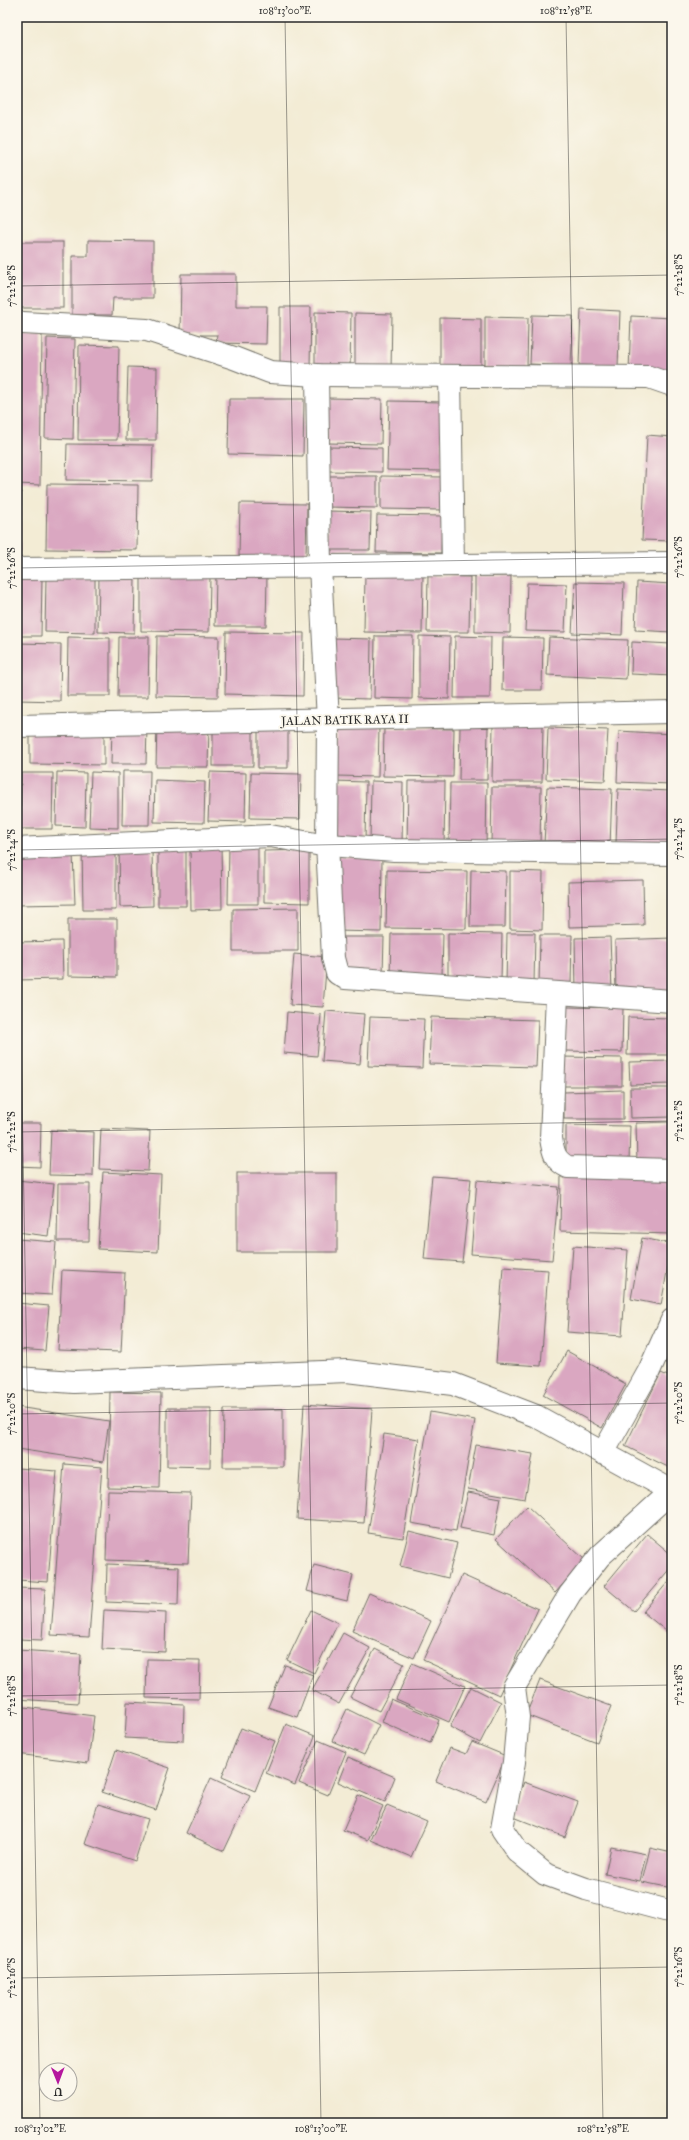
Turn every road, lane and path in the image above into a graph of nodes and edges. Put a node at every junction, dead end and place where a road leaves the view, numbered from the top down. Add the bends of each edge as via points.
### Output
1 (23, 324) dead end
2 (317, 375) junction
3 (450, 376) junction
4 (672, 385) edge
5 (672, 564) edge
6 (453, 565) junction
7 (320, 566) junction
8 (17, 569) edge
9 (672, 712) edge
10 (328, 721) junction
11 (17, 726) edge
12 (327, 844) junction
13 (17, 849) edge
14 (672, 854) edge
15 (558, 994) junction
16 (672, 1001) edge
17 (672, 1170) edge
18 (672, 1320) edge
19 (664, 1360) edge
20 (17, 1378) edge
21 (603, 1453) junction
22 (672, 1491) edge
23 (672, 1912) edge

1 - 2 street via 147,330 270,372
2 - 3 street
2 - 7 street
3 - 4 street via 648,377
3 - 6 street
5 - 6 street
6 - 7 street
7 - 8 street
7 - 10 street
9 - 10 street, JALAN BATIK RAYA II
10 - 11 street, JALAN BATIK RAYA II
10 - 12 street
12 - 13 street via 270,836
12 - 14 street via 394,850
12 - 15 street via 333,958 337,973 345,978
15 - 16 street
15 - 17 street via 551,1138 554,1154 559,1163 568,1167
18 - 19 street
19 - 21 street
20 - 21 street via 74,1382 347,1371 453,1384 536,1416
21 - 22 street
22 - 23 street via 600,1556 570,1594 514,1687 518,1717 514,1762 502,1830 517,1850 545,1874 586,1889

